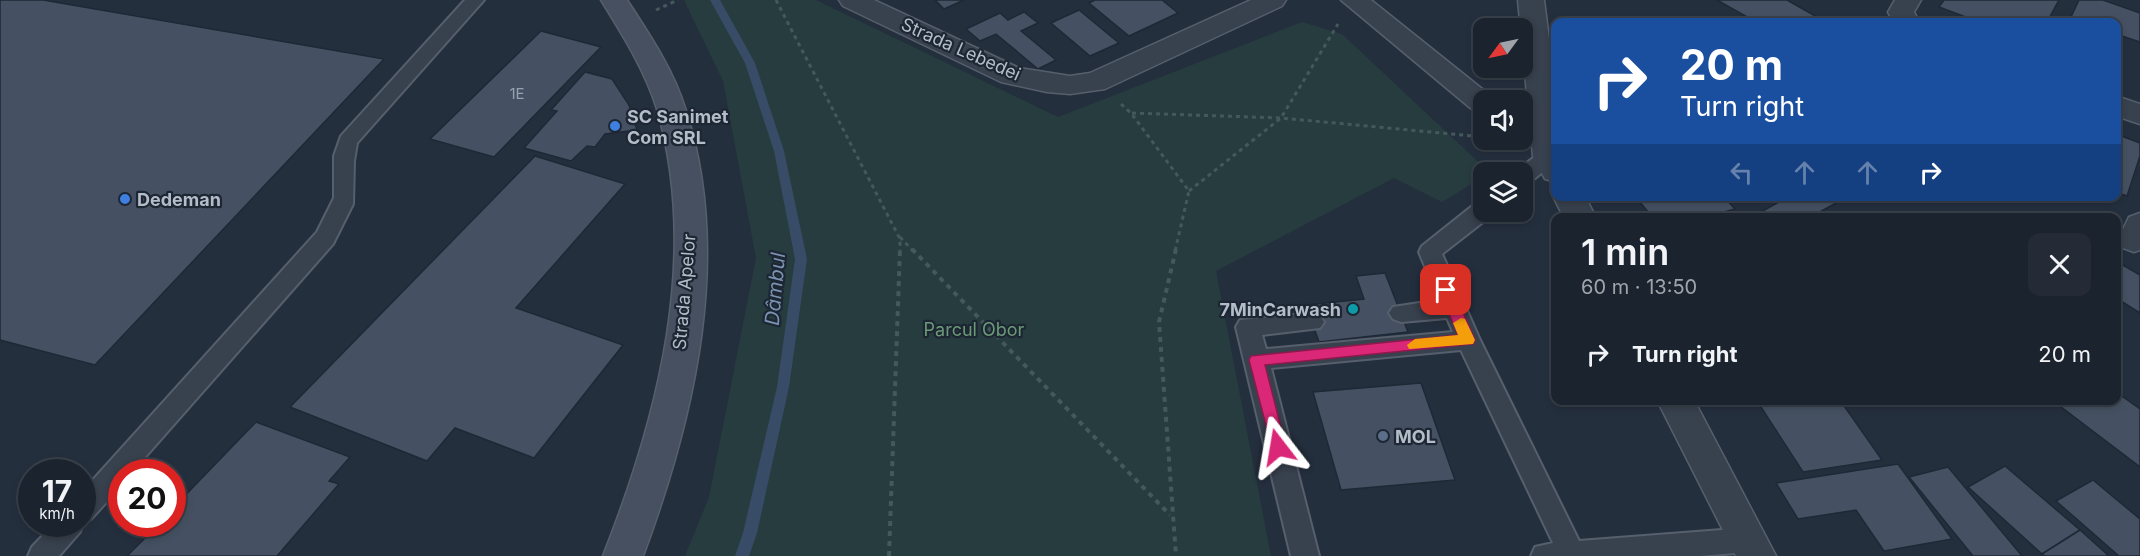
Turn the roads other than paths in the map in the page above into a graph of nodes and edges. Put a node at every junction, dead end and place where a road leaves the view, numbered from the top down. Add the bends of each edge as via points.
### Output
1 (475, 0) edge
2 (614, 0) edge
3 (852, 0) edge
4 (1273, 0) edge
5 (1532, 0) edge
6 (1908, 0) edge
7 (1347, 10) edge
8 (1904, 18) edge
9 (1473, 96) edge
10 (2121, 108) edge
11 (2140, 114) edge
12 (1533, 146) edge
13 (1551, 156) edge
14 (1551, 163) edge
15 (1551, 164) edge
16 (1533, 173) edge
17 (1473, 218) edge
18 (1454, 308) junction
19 (1401, 313) dead end
20 (1312, 322) dead end
21 (1468, 340) junction
22 (1257, 360) junction
23 (1678, 405) edge
24 (96, 495) edge
25 (59, 537) edge
26 (1752, 548) edge
27 (1572, 554) junction
28 (1621, 554) edge
29 (42, 556) edge
30 (623, 556) edge
31 (1305, 556) edge
32 (1545, 556) edge

1 - 24 lane via 348,141 342,159 345,192 341,210 325,238
2 - 30 street, Strada Apelor via 655,68 672,109 685,162 690,268 683,336 662,444
3 - 4 street, Strada Lebedei via 1011,75 1070,85 1095,82
5 - 13 street
6 - 8 street via 1901,12
7 - 9 street
10 - 11 street
12 - 14 street
15 - 16 lane
17 - 18 lane via 1430,252
18 - 19 lane
18 - 21 lane
20 - 22 lane via 1248,327
21 - 22 lane
21 - 27 lane
22 - 31 lane
23 - 26 street
25 - 29 lane
26 - 28 lane
27 - 28 lane
27 - 32 lane

